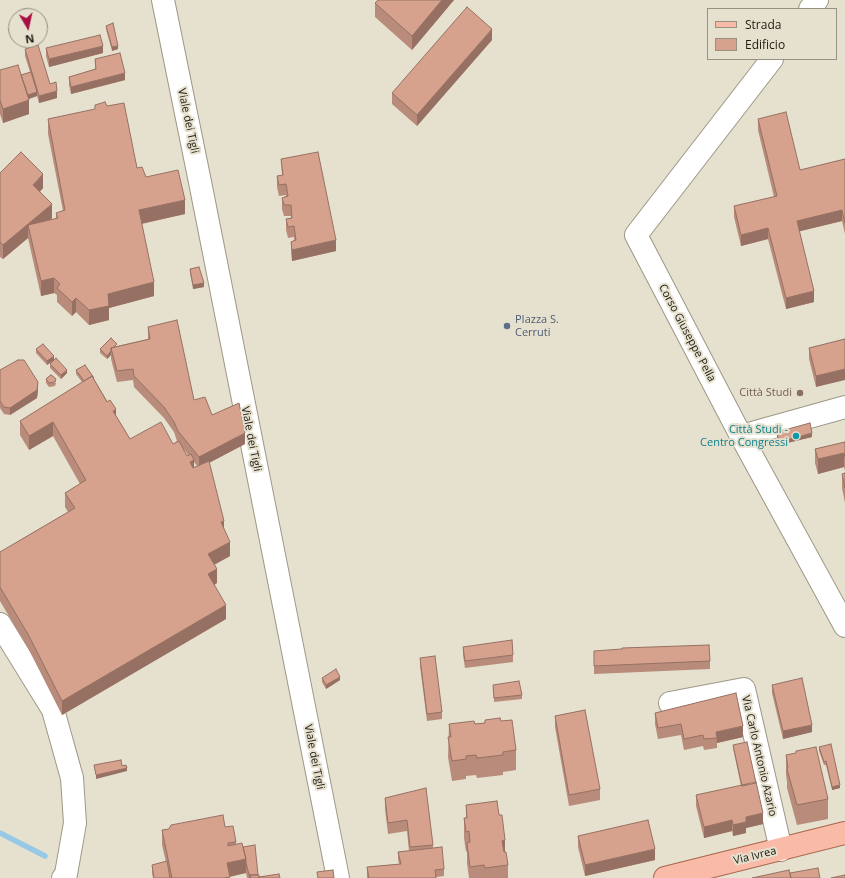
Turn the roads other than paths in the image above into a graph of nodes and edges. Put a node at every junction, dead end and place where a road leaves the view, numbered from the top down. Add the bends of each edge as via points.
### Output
1 (163, 0) edge
2 (817, 0) edge
3 (811, 8) edge
4 (771, 60) edge
5 (845, 407) edge
6 (741, 436) junction
7 (0, 624) edge
8 (845, 626) edge
9 (670, 703) dead end
10 (845, 834) edge
11 (781, 850) junction
12 (63, 878) edge
13 (338, 878) edge
14 (665, 878) edge

1 - 13 street, Viale dei Tigli
2 - 3 street
4 - 6 street, Corso Giuseppe Pella via 636,235
5 - 6 street
6 - 8 street, Corso Giuseppe Pella
7 - 12 street via 53,710 72,778 75,823 66,874
9 - 11 street, Via Carlo Antonio Azario via 744,689
10 - 11 main road, Via Ivrea
11 - 14 main road, Via Ivrea

